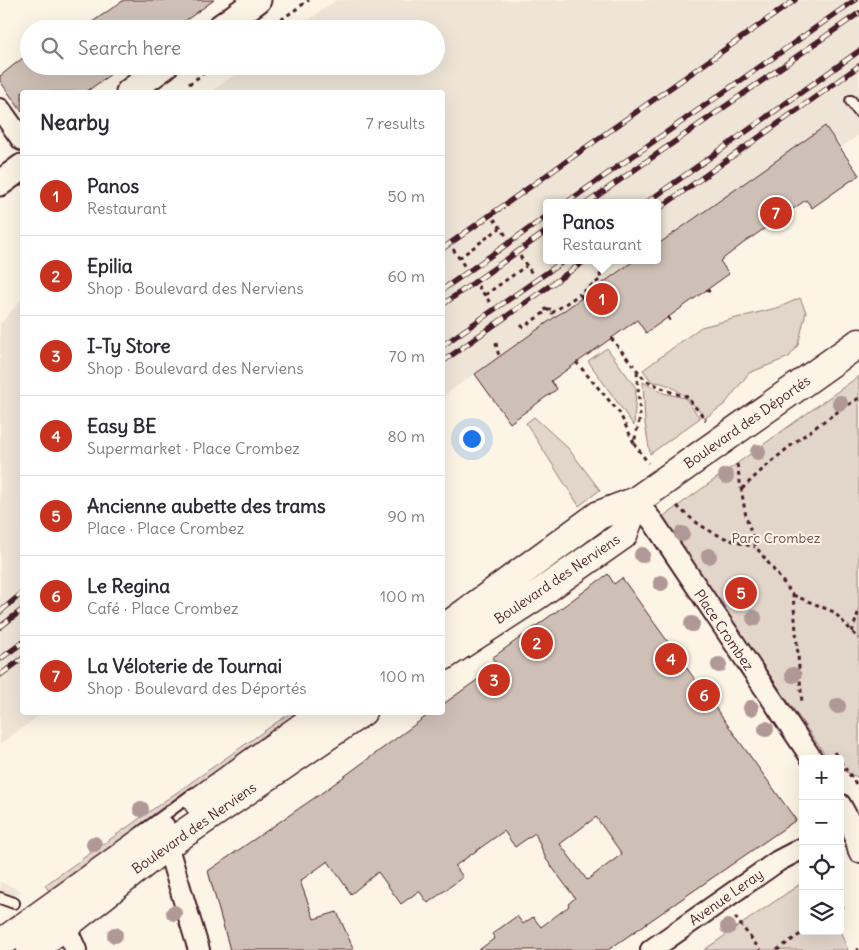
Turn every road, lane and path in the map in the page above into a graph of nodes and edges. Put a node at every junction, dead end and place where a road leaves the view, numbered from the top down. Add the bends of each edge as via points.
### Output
1 (258, 0) edge
2 (309, 0) edge
3 (230, 20) edge
4 (281, 20) edge
5 (153, 75) edge
6 (202, 75) edge
7 (189, 84) dead end
8 (132, 90) edge
9 (851, 101) dead end
10 (0, 109) edge
11 (859, 112) edge
12 (20, 137) edge
13 (20, 168) edge
14 (0, 183) edge
15 (494, 219) dead end
16 (500, 228) junction
17 (507, 238) dead end
18 (453, 249) dead end
19 (520, 256) dead end
20 (459, 258) junction
21 (526, 266) junction
22 (465, 267) dead end
23 (600, 270) dead end
24 (532, 275) dead end
25 (478, 286) dead end
26 (707, 289) dead end
27 (580, 294) junction
28 (711, 294) dead end
29 (485, 295) junction
30 (582, 298) dead end
31 (491, 304) dead end
32 (668, 317) dead end
33 (671, 322) dead end
34 (521, 324) dead end
35 (611, 338) dead end
36 (496, 343) dead end
37 (859, 343) edge
38 (499, 358) dead end
39 (576, 362) dead end
40 (637, 371) junction
41 (859, 398) edge
42 (720, 441) junction
43 (737, 464) dead end
44 (741, 490) junction
45 (636, 501) junction
46 (677, 506) dead end
47 (576, 532) junction
48 (756, 547) junction
49 (793, 595) junction
50 (859, 610) edge
51 (445, 615) edge
52 (445, 628) edge
53 (852, 632) junction
54 (859, 639) edge
55 (445, 655) edge
56 (802, 706) dead end
57 (303, 715) edge
58 (319, 715) edge
59 (357, 715) edge
60 (834, 751) dead end
61 (809, 755) edge
62 (837, 755) edge
63 (844, 766) edge
64 (859, 788) edge
65 (844, 813) edge
66 (850, 826) edge
67 (166, 835) junction
68 (799, 850) edge
69 (859, 852) edge
70 (0, 898) edge
71 (722, 900) junction
72 (14, 903) dead end
73 (65, 927) edge
74 (0, 933) edge
75 (799, 935) edge
76 (0, 944) edge
77 (31, 950) edge
78 (199, 950) edge
79 (651, 950) edge
80 (760, 950) edge
81 (777, 950) edge

1 - 3 street
2 - 4 path
5 - 8 street
6 - 7 path
9 - 11 lane
10 - 12 street
13 - 14 street
15 - 16 path
16 - 17 path
16 - 20 path
18 - 20 path
19 - 21 path
20 - 22 path
21 - 24 path
21 - 29 path
23 - 27 path via 601,279
25 - 29 path
26 - 28 path
27 - 30 path
27 - 34 path via 552,313 550,309 546,310 523,327
29 - 31 path
32 - 33 path
35 - 40 path
36 - 38 path
37 - 42 main road, Boulevard des Déportés
39 - 40 path via 619,412 634,443 640,418
40 - 42 path via 645,380 686,396
41 - 44 path via 772,458
42 - 45 main road, Boulevard des Déportés
43 - 44 path
44 - 48 path
45 - 47 main road, Boulevard des Nerviens via 599,515
45 - 55 main road, Boulevard des Nerviens via 623,534
45 - 61 street, Place Crombez
46 - 48 path via 694,523 724,539
47 - 51 lane via 563,530
47 - 52 main road, Boulevard des Nerviens
48 - 49 path
49 - 53 path via 834,612
49 - 56 path
50 - 53 path
53 - 54 path
57 - 74 lane
58 - 67 main road, Boulevard des Nerviens
59 - 67 main road, Boulevard des Nerviens
60 - 62 path
63 - 64 path
65 - 66 street
66 - 69 street
67 - 73 main road, Boulevard des Nerviens
67 - 78 street
68 - 71 street, Avenue Leray
70 - 72 lane
71 - 79 street, Avenue Leray
71 - 80 path
73 - 76 main road, Boulevard des Nerviens
73 - 77 main road, Boulevard des Nerviens
75 - 81 path

